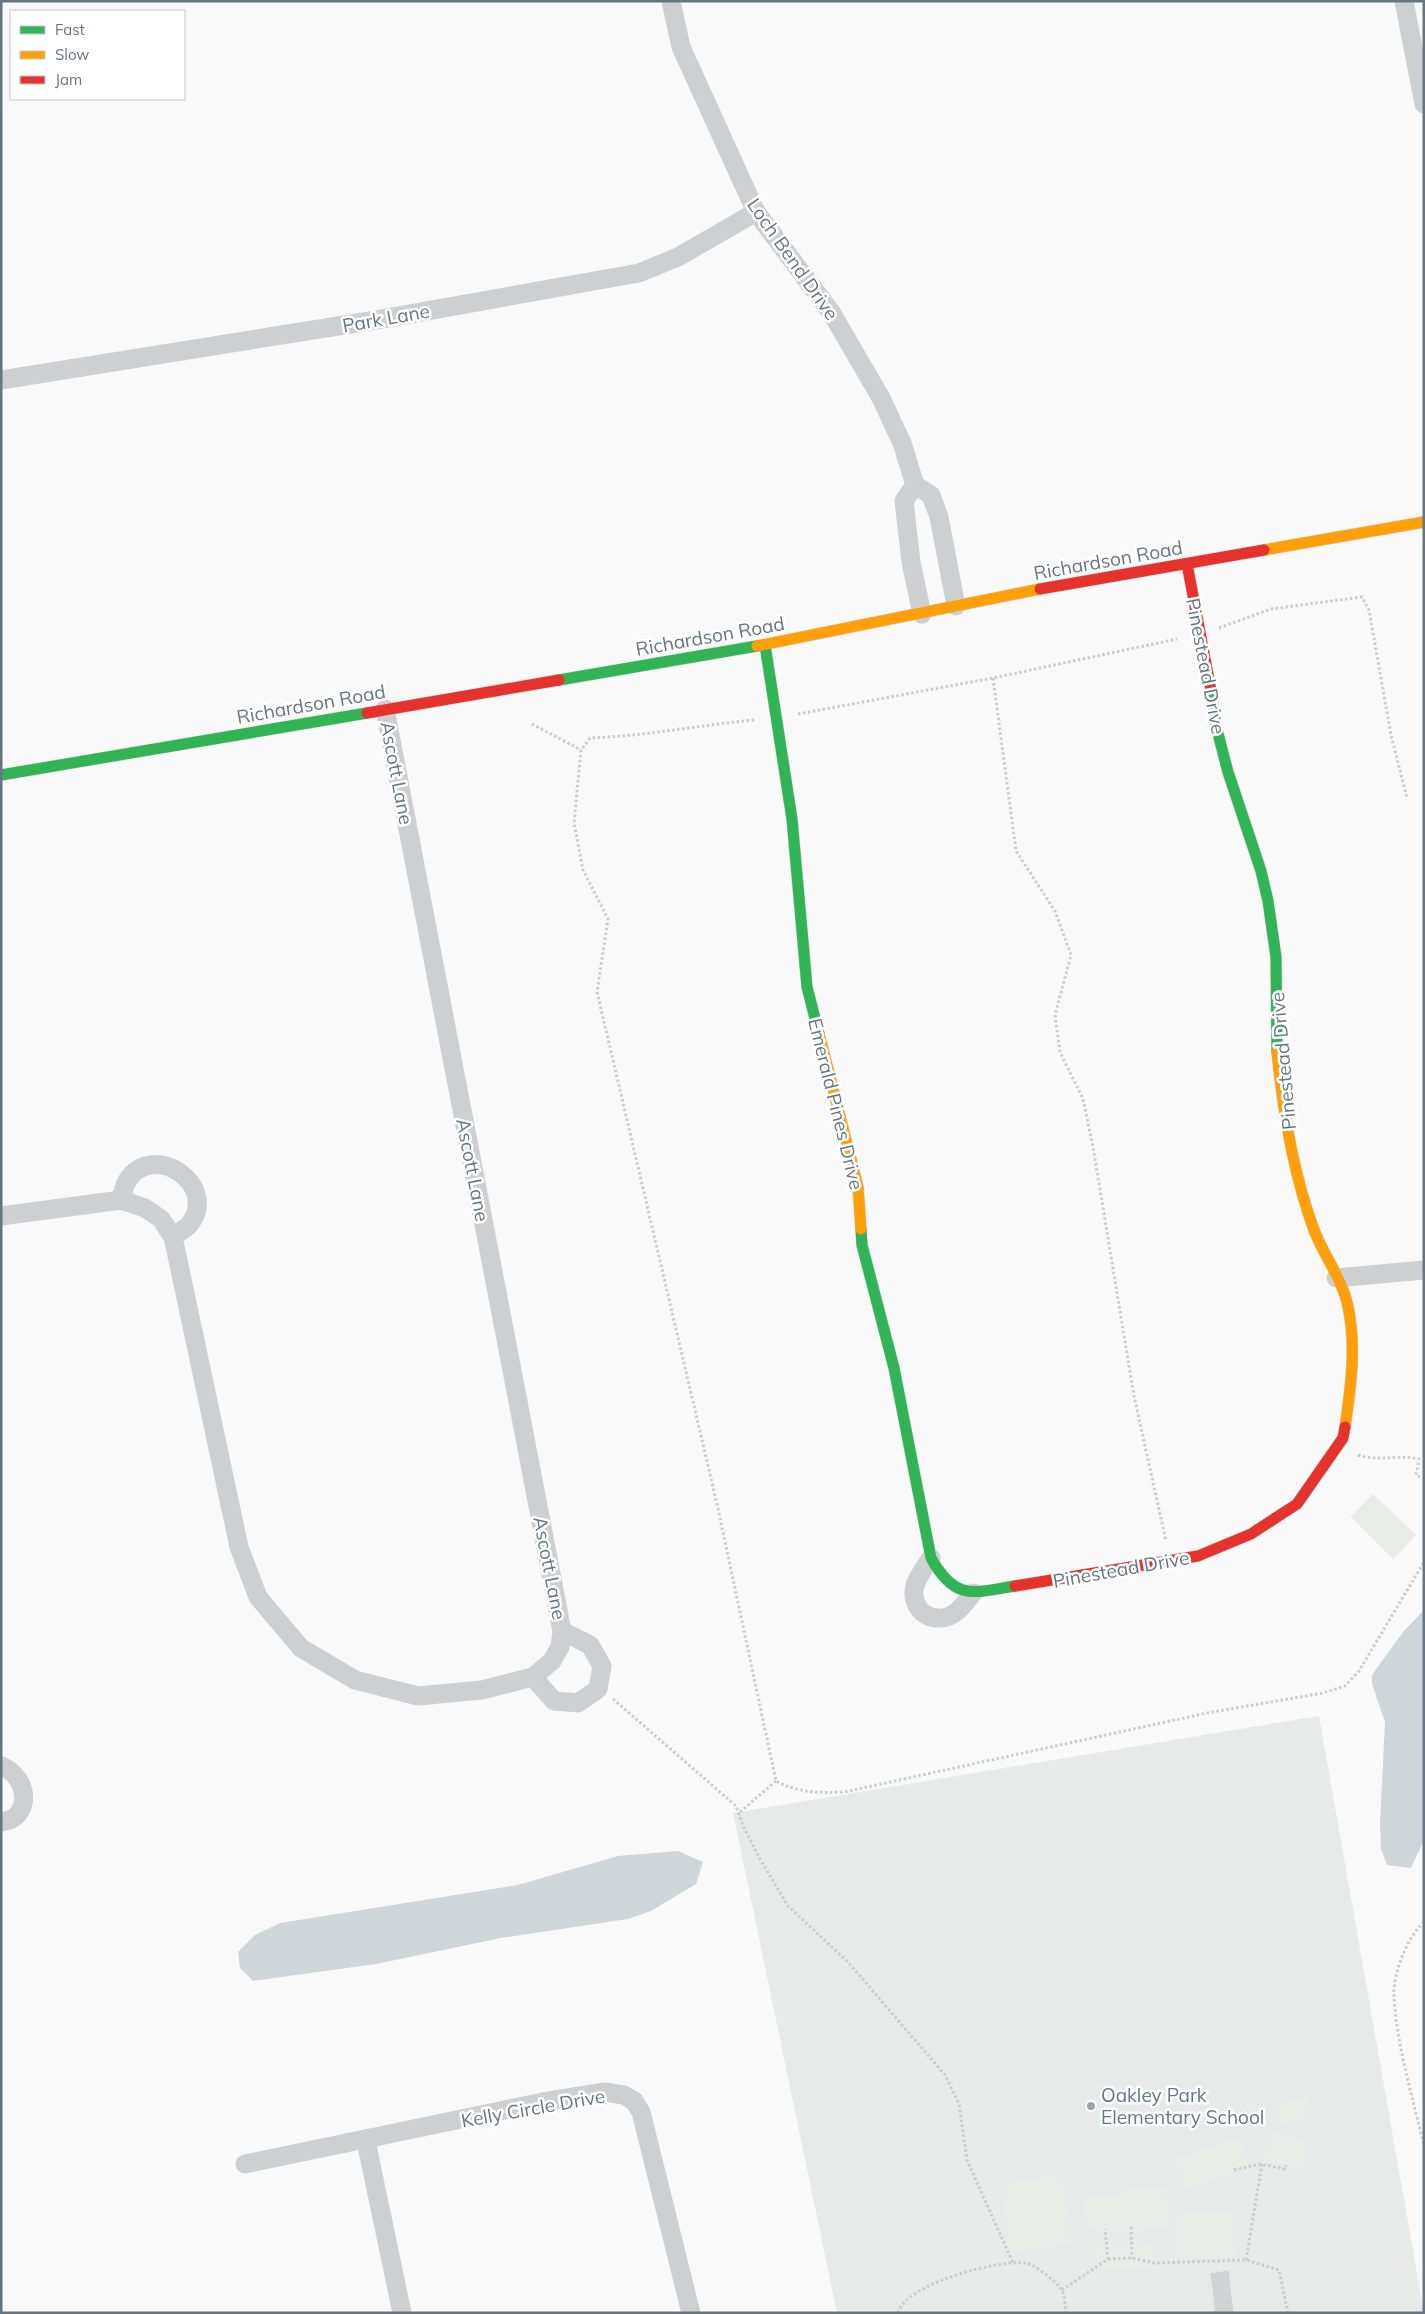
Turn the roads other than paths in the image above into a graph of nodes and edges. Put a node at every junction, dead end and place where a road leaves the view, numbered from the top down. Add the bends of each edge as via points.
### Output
1 (671, 1) edge
2 (1404, 1) edge
3 (1424, 104) edge
4 (756, 212) junction
5 (1, 380) edge
6 (916, 485) junction
7 (1424, 522) edge
8 (1187, 564) junction
9 (956, 606) junction
10 (922, 614) junction
11 (766, 645) junction
12 (385, 709) junction
13 (1, 775) edge
14 (121, 1200) junction
15 (1, 1216) edge
16 (173, 1237) junction
17 (1424, 1270) edge
18 (1336, 1278) junction
19 (931, 1558) junction
20 (953, 1587) joint
21 (973, 1593) junction
22 (562, 1631) junction
23 (533, 1677) junction
24 (1, 1766) edge
25 (1, 1822) edge
26 (366, 2141) junction
27 (244, 2164) dead end
28 (402, 2313) edge
29 (690, 2313) edge

1 - 4 street, Loch Bend Drive via 681,47
2 - 3 street
4 - 5 street, Park Lane via 678,257 638,273 363,322
4 - 6 street, Loch Bend Drive via 832,312 881,398 902,443
6 - 9 street, Loch Bend Drive via 931,495 939,517
6 - 10 street via 904,501 911,562
7 - 8 street, Richardson Road
8 - 9 street, Richardson Road
8 - 18 street, Pinestead Drive via 1218,736 1268,901 1276,957 1282,1105 1297,1174 1314,1230
9 - 10 street, Richardson Road
10 - 11 street, Richardson Road
11 - 12 street, Richardson Road
11 - 19 street, Emerald Pines Drive via 792,819 807,987 858,1187 862,1245 894,1368
12 - 13 street, Richardson Road
12 - 22 street, Ascott Lane
14 - 15 street, Ascott Lane
14 - 16 street, Ascott Lane via 145,1208 161,1219
14 - 16 street via 128,1181 142,1168 162,1164 181,1171 194,1186 196,1206 189,1224
16 - 23 street, Ascott Lane via 239,1547 258,1597 301,1648 355,1680 418,1696 482,1690
17 - 18 street
18 - 21 street, Pinestead Drive via 1347,1302 1352,1348 1352,1382 1345,1429 1343,1438 1296,1504 1251,1534 1198,1556
19 - 20 street, Emerald Pines Drive via 941,1576
19 - 21 street via 918,1578 914,1595 918,1608 928,1617 943,1619 956,1613
20 - 21 street, Pinestead Drive
22 - 23 street, Ascott Lane via 560,1648 552,1661
22 - 23 street, Ascott Lane via 590,1645 602,1666 598,1687 578,1703 554,1701
24 - 25 street via 11,1770 23,1785 22,1807 14,1818
26 - 27 street, Kelly Circle Drive
26 - 28 street
26 - 29 street, Kelly Circle Drive via 543,2102 605,2092 624,2095 634,2101 641,2112

